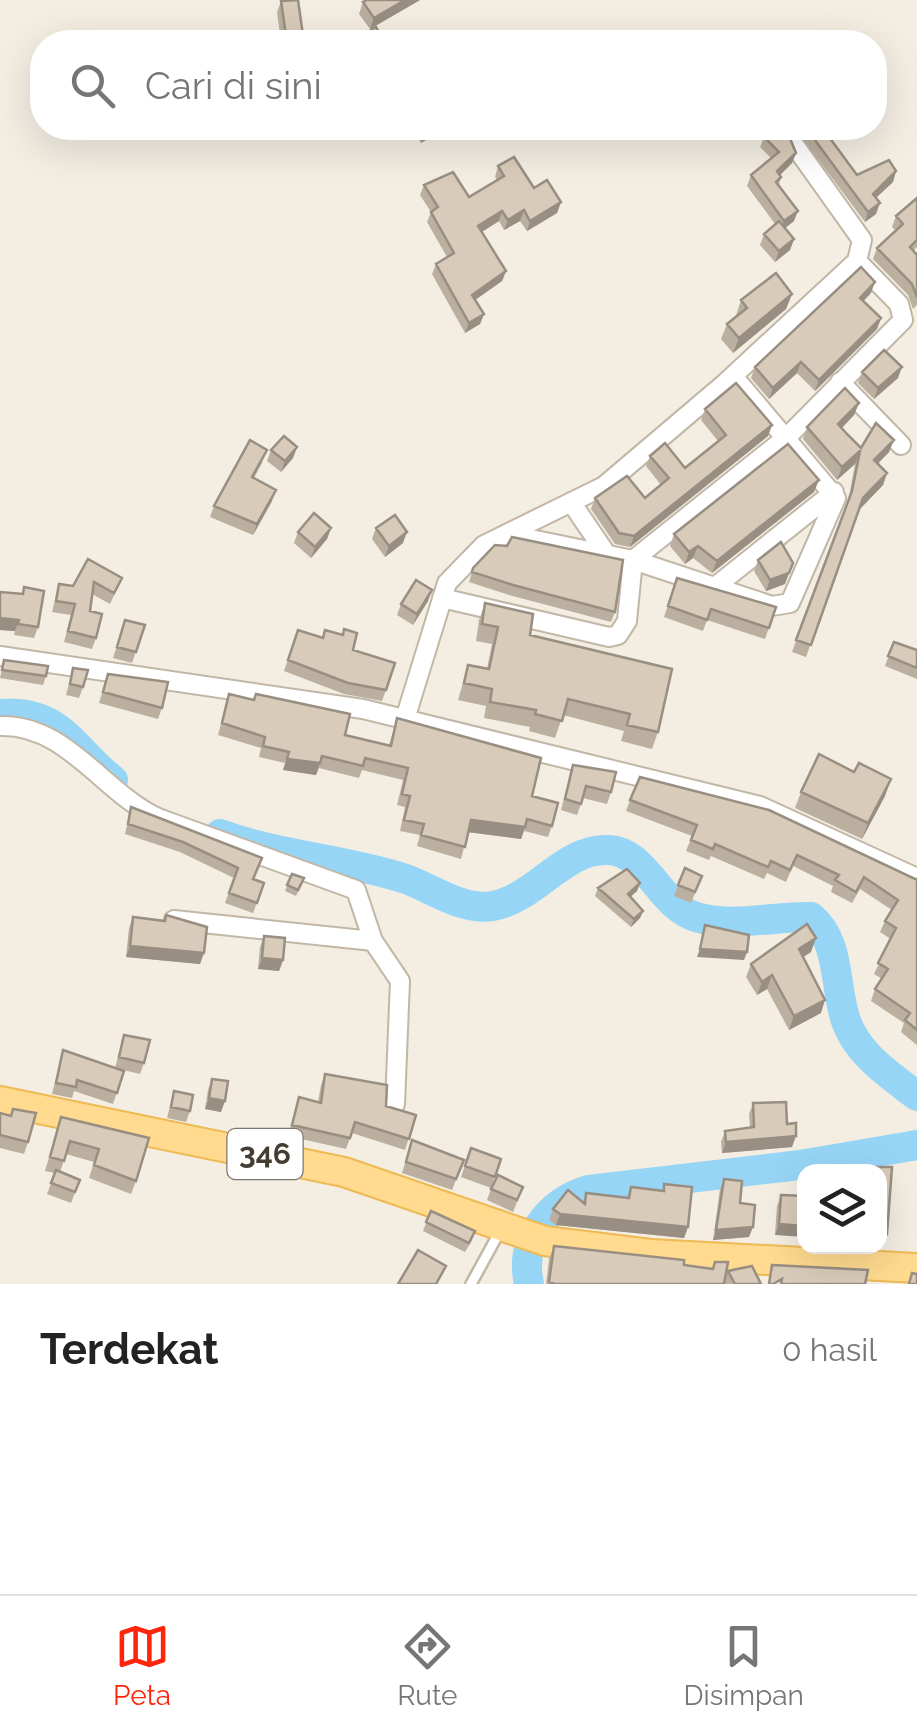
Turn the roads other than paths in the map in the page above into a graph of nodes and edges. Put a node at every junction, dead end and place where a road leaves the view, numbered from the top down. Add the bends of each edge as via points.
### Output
1 (795, 146) edge
2 (857, 261) junction
3 (733, 376) junction
4 (840, 382) junction
5 (787, 437) junction
6 (901, 446) dead end
7 (834, 492) junction
8 (571, 502) junction
9 (506, 534) junction
10 (606, 552) junction
11 (633, 560) junction
12 (716, 586) junction
13 (442, 598) junction
14 (0, 656) edge
15 (405, 719) junction
16 (0, 726) edge
17 (917, 878) edge
18 (174, 920) edge
19 (373, 941) junction
20 (0, 1101) edge
21 (395, 1104) edge
22 (523, 1235) junction
23 (917, 1268) edge
24 (471, 1284) edge

1 - 2 street via 862,240
2 - 3 street
2 - 4 street via 904,315
3 - 5 street
3 - 8 street via 604,486
4 - 5 street
4 - 6 street
5 - 7 street
5 - 11 street
7 - 12 street
7 - 12 street via 836,504 790,603 772,606
8 - 9 street
8 - 10 street
9 - 10 street
9 - 13 street via 484,545
10 - 11 street
11 - 12 street
11 - 13 street via 627,621 609,637
13 - 15 street
14 - 15 street
15 - 17 street via 760,806
16 - 19 street via 43,733 158,818 350,886 360,896
18 - 19 street
19 - 21 street via 400,980 403,999
20 - 22 main road, 346 via 295,1159
22 - 23 main road, 346 via 651,1254
22 - 24 lane

